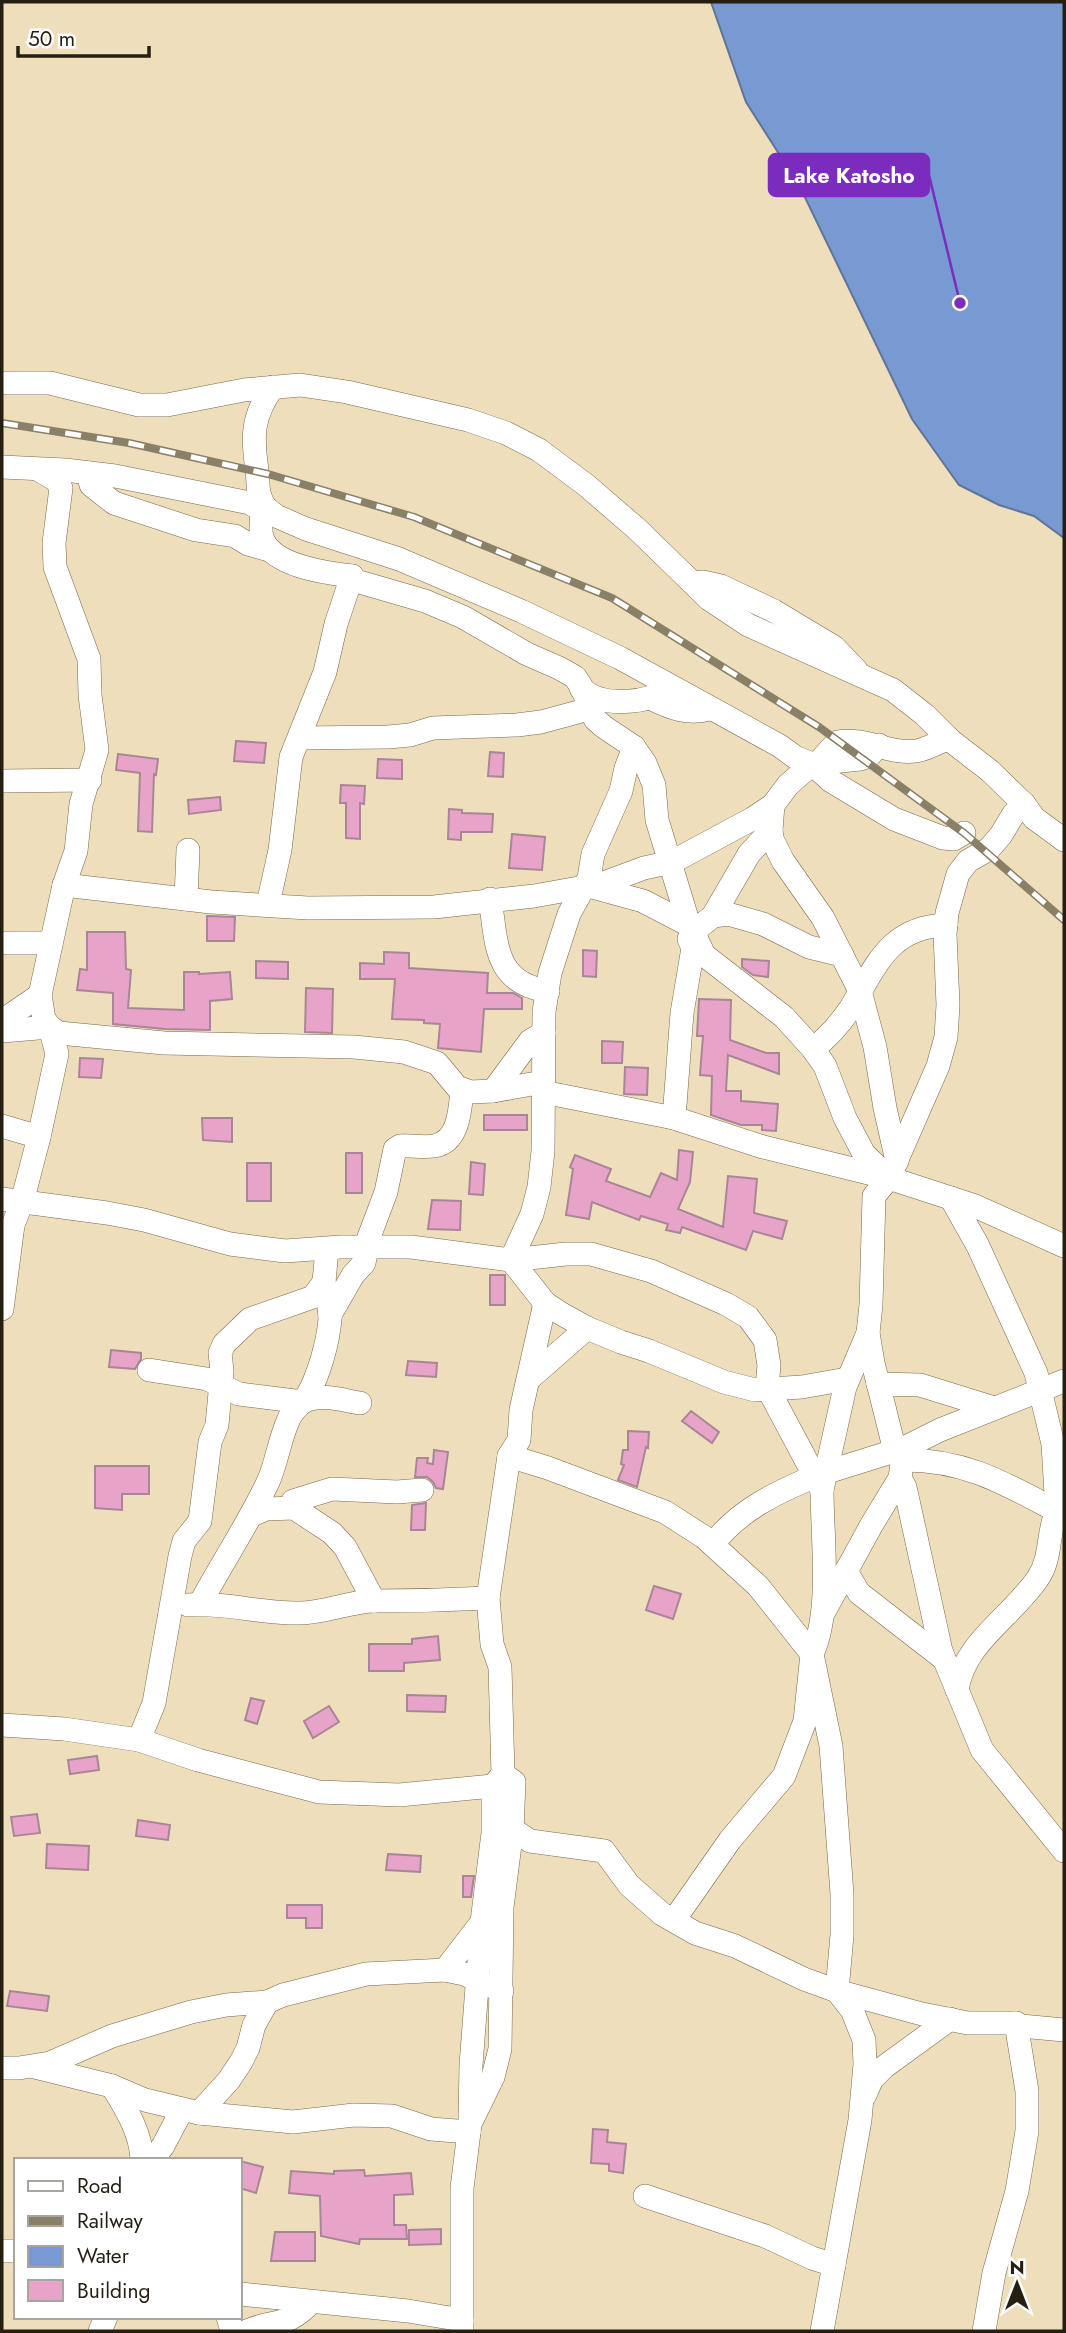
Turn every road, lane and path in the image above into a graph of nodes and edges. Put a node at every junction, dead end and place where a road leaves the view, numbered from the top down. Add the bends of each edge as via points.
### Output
1 (2, 383) edge
2 (273, 387) junction
3 (2, 467) edge
4 (39, 470) junction
5 (88, 473) junction
6 (263, 509) junction
7 (269, 550) junction
8 (352, 576) junction
9 (661, 693) junction
10 (585, 698) junction
11 (300, 738) junction
12 (948, 738) junction
13 (634, 747) junction
14 (814, 764) junction
15 (90, 780) junction
16 (2, 781) edge
17 (1024, 804) junction
18 (773, 805) junction
19 (771, 830) junction
20 (964, 833) dead end
21 (1064, 840) edge
22 (188, 850) dead end
23 (672, 862) junction
24 (64, 885) junction
25 (585, 886) junction
26 (186, 899) junction
27 (491, 899) junction
28 (268, 904) junction
29 (699, 925) junction
30 (946, 925) junction
31 (2, 943) edge
32 (51, 943) junction
33 (842, 955) junction
34 (548, 990) junction
35 (860, 990) junction
36 (40, 995) junction
37 (2, 1021) edge
38 (50, 1027) junction
39 (2, 1031) edge
40 (544, 1033) junction
41 (813, 1049) junction
42 (543, 1087) junction
43 (462, 1090) junction
44 (493, 1091) junction
45 (674, 1118) junction
46 (2, 1126) edge
47 (39, 1137) junction
48 (893, 1170) junction
49 (951, 1198) junction
50 (12, 1201) edge
51 (1064, 1246) edge
52 (369, 1247) junction
53 (327, 1249) junction
54 (512, 1260) junction
55 (324, 1282) junction
56 (545, 1303) junction
57 (2, 1310) edge
58 (330, 1315) junction
59 (587, 1328) junction
60 (868, 1333) junction
61 (149, 1370) dead end
62 (530, 1378) junction
63 (847, 1381) junction
64 (878, 1383) junction
65 (1052, 1385) edge
66 (220, 1387) junction
67 (767, 1387) junction
68 (303, 1402) junction
69 (360, 1403) dead end
70 (994, 1408) junction
71 (509, 1456) junction
72 (277, 1457) junction
73 (901, 1459) junction
74 (821, 1480) junction
75 (422, 1490) dead end
76 (293, 1505) junction
77 (1058, 1511) junction
78 (252, 1514) junction
79 (713, 1544) junction
80 (846, 1571) junction
81 (488, 1598) junction
82 (374, 1601) junction
83 (200, 1604) junction
84 (171, 1607) junction
85 (822, 1616) junction
86 (812, 1654) junction
87 (944, 1659) junction
88 (957, 1690) junction
89 (2, 1725) edge
90 (139, 1740) junction
91 (498, 1780) junction
92 (512, 1829) junction
93 (1064, 1851) edge
94 (674, 1920) junction
95 (482, 1922) junction
96 (445, 1970) junction
97 (479, 1980) junction
98 (502, 1991) junction
99 (837, 1991) junction
100 (267, 2002) junction
101 (950, 2019) junction
102 (1016, 2023) junction
103 (1064, 2030) edge
104 (32, 2066) junction
105 (2, 2068) edge
106 (112, 2087) junction
107 (861, 2104) junction
108 (190, 2111) junction
109 (469, 2128) junction
110 (142, 2158) edge
111 (154, 2158) edge
112 (645, 2196) dead end
113 (834, 2265) junction
114 (242, 2294) edge
115 (311, 2302) junction
116 (462, 2326) edge
117 (247, 2331) edge
118 (822, 2331) edge
119 (984, 2331) edge

1 - 2 street via 50,383 139,405 167,405
2 - 6 street via 264,399 253,437 257,494
2 - 12 street via 347,393 468,420 540,450 637,529 709,599 748,625 893,691
3 - 4 street
4 - 5 street
4 - 15 street via 61,488 55,567 89,659 97,750
5 - 6 street
5 - 7 street via 92,485 114,503 196,530 235,536
6 - 7 street via 261,535
6 - 9 street via 306,529 399,559 521,611 620,658
7 - 8 street via 288,562
8 - 10 street via 463,617 575,677
8 - 11 street via 325,672
9 - 10 street
9 - 14 street via 711,709
10 - 11 street via 554,719 517,725 433,728 388,737
10 - 13 street via 604,727
11 - 28 street via 287,777 281,850
12 - 14 street via 915,751 860,741 837,742
12 - 17 street
13 - 23 street via 651,775 657,820
13 - 25 street
14 - 18 street via 788,785
14 - 20 street via 831,781 915,829 954,839
15 - 16 street
15 - 24 street
17 - 21 street via 1034,818
17 - 30 street via 989,849 960,870
18 - 19 street
18 - 23 street
19 - 29 street
19 - 33 street via 783,861 823,918
22 - 26 street
23 - 25 street
23 - 29 street via 687,918
24 - 26 street
24 - 32 street
25 - 27 street
25 - 29 street via 643,901
25 - 34 street via 557,945
26 - 28 street
27 - 28 street via 366,909
27 - 34 street via 495,940 506,968 519,982
29 - 33 street via 729,914 744,917 809,947
29 - 41 street via 704,955 784,1017
29 - 45 street via 689,939 693,948
30 - 35 street via 929,925 909,933 889,948
30 - 48 street via 946,1037 939,1066
31 - 32 street
32 - 36 street
33 - 35 street
34 - 40 street
35 - 41 street via 827,1038
35 - 48 street via 875,1047
36 - 37 street
36 - 38 street
38 - 39 street
38 - 43 street via 58,1033 133,1041 404,1052 437,1063
38 - 47 street via 57,1054
40 - 42 street
40 - 44 street via 530,1041
41 - 48 street via 864,1154
42 - 44 street
42 - 45 street
42 - 54 street via 539,1187 533,1214
43 - 44 street
43 - 52 street via 454,1132 447,1141 395,1149
45 - 48 street via 763,1147
46 - 47 street
47 - 50 street
48 - 49 street
48 - 60 street via 874,1196
49 - 51 street
49 - 65 street
50 - 53 street via 144,1220 230,1244 285,1251
50 - 57 street
52 - 53 street
52 - 54 street via 411,1247
52 - 58 street via 365,1263
53 - 55 street
54 - 56 street
54 - 67 street via 591,1254 651,1270 726,1304 748,1317 765,1340
55 - 58 street
55 - 66 street via 313,1297 250,1319 224,1344
56 - 59 street
56 - 62 street
58 - 68 street via 318,1367
59 - 62 street
59 - 67 street via 724,1382 755,1390
60 - 63 street
60 - 64 street
61 - 66 street via 207,1379
62 - 71 street via 519,1440
63 - 64 street
63 - 67 street
63 - 74 street
64 - 70 street via 920,1385
64 - 73 street
65 - 70 street
65 - 77 street
66 - 68 street via 239,1394
66 - 84 street via 200,1521 184,1541
67 - 74 street via 806,1463
68 - 69 street via 324,1397
68 - 72 street via 292,1410
70 - 73 street via 940,1430
71 - 79 street via 665,1512
71 - 81 street
72 - 76 street
72 - 78 street
73 - 74 street
73 - 77 street via 963,1466
73 - 80 street
73 - 87 street
74 - 79 street via 781,1490 746,1512
74 - 85 street
75 - 76 street via 332,1489
76 - 78 street
76 - 82 street via 345,1547
77 - 88 street via 1039,1577 978,1646 960,1673
78 - 83 street
79 - 86 street via 758,1586
80 - 85 street
80 - 87 street via 859,1593
81 - 82 street
81 - 91 street via 492,1644 500,1667
82 - 83 street via 299,1613
83 - 84 street
84 - 90 street via 154,1703
85 - 86 street
86 - 94 street via 805,1721 785,1776 730,1840
86 - 99 street via 831,1746 842,1894
87 - 88 street
88 - 93 street via 982,1750
89 - 90 street
90 - 91 street via 319,1792 400,1795
91 - 92 street via 514,1782
91 - 95 street
92 - 94 street via 530,1841 604,1851 629,1885
92 - 98 street via 502,1907
94 - 99 street via 695,1934 730,1944
95 - 96 street
95 - 97 street
96 - 97 street
96 - 100 street via 366,1975 282,1994
97 - 98 street
97 - 109 street
98 - 109 street via 500,2049 493,2077
99 - 101 street
99 - 107 street via 852,2010 864,2040
100 - 104 street via 191,2012
100 - 108 street via 229,2080
101 - 102 street
101 - 107 street via 884,2067 872,2079
102 - 103 street
102 - 119 street via 1027,2091 1027,2131
104 - 105 street
104 - 106 street
106 - 108 street
106 - 110 street via 128,2110
107 - 113 street
108 - 109 street via 293,2122 392,2116 431,2129
108 - 111 street
109 - 116 street via 462,2188
112 - 113 street via 765,2236
113 - 118 street
114 - 115 street
115 - 116 street via 408,2311
115 - 117 street via 287,2321

